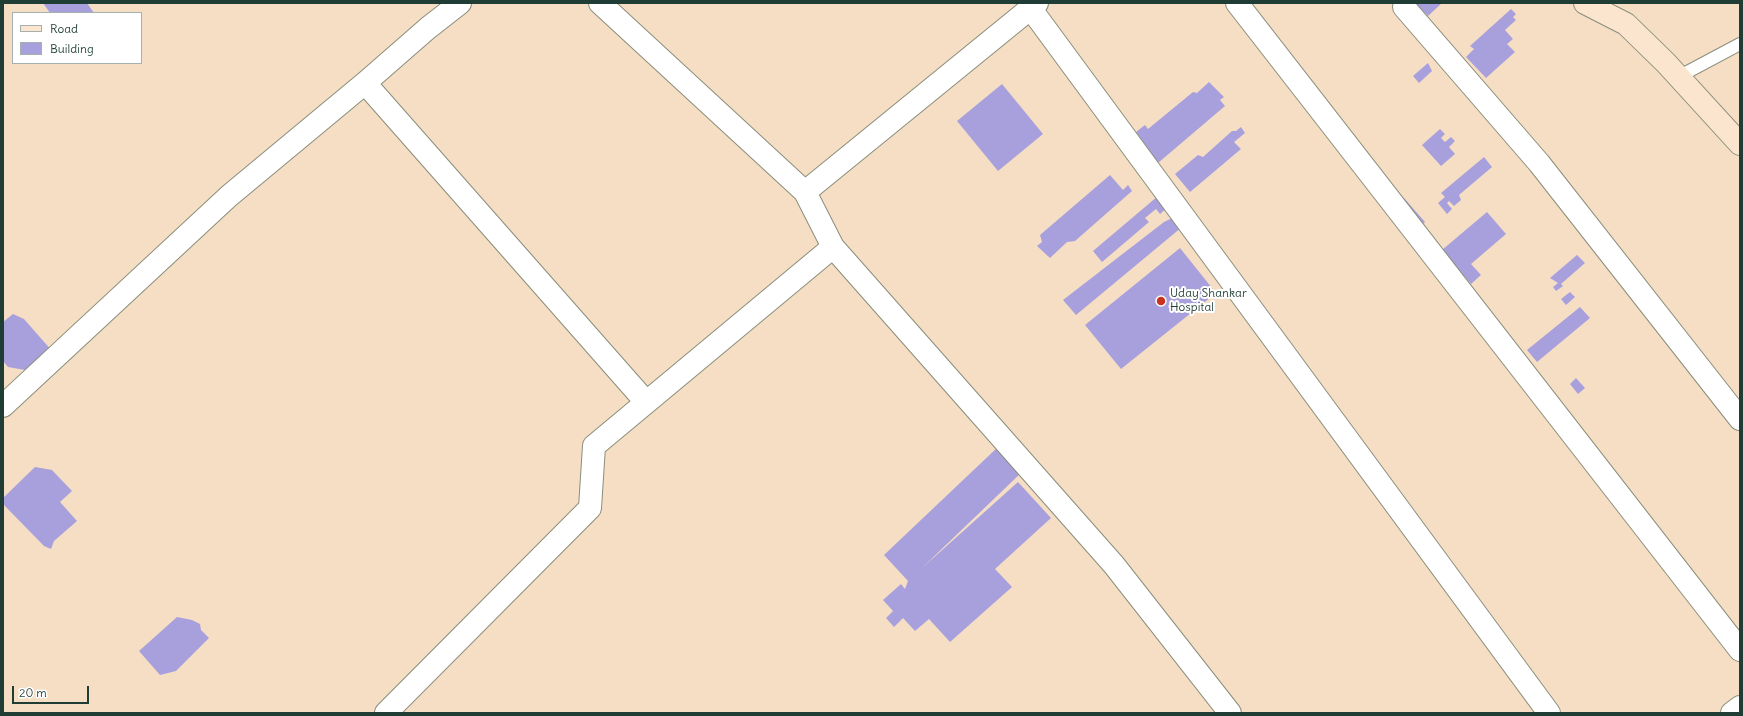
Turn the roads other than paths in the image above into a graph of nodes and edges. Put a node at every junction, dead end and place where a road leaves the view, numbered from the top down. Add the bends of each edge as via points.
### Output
1 (460, 3) edge
2 (600, 3) edge
3 (1238, 3) edge
4 (1585, 3) edge
5 (1034, 6) edge
6 (1404, 7) dead end
7 (1740, 44) edge
8 (1678, 77) junction
9 (365, 83) junction
10 (1740, 144) edge
11 (805, 192) junction
12 (833, 247) junction
13 (646, 402) junction
14 (3, 406) edge
15 (1740, 419) edge
16 (1740, 650) edge
17 (1740, 707) edge
18 (386, 713) edge
19 (1230, 713) edge
20 (1549, 713) edge
21 (1732, 713) edge

1 - 9 street
2 - 11 street
3 - 16 street
4 - 8 main road via 1626,24
5 - 11 street
5 - 20 street
6 - 15 street via 1539,163
7 - 8 lane
8 - 10 main road
9 - 13 street
9 - 14 street via 229,196
11 - 12 street
12 - 13 street
12 - 19 street via 1114,565
13 - 18 street via 594,446 590,508
17 - 21 street

